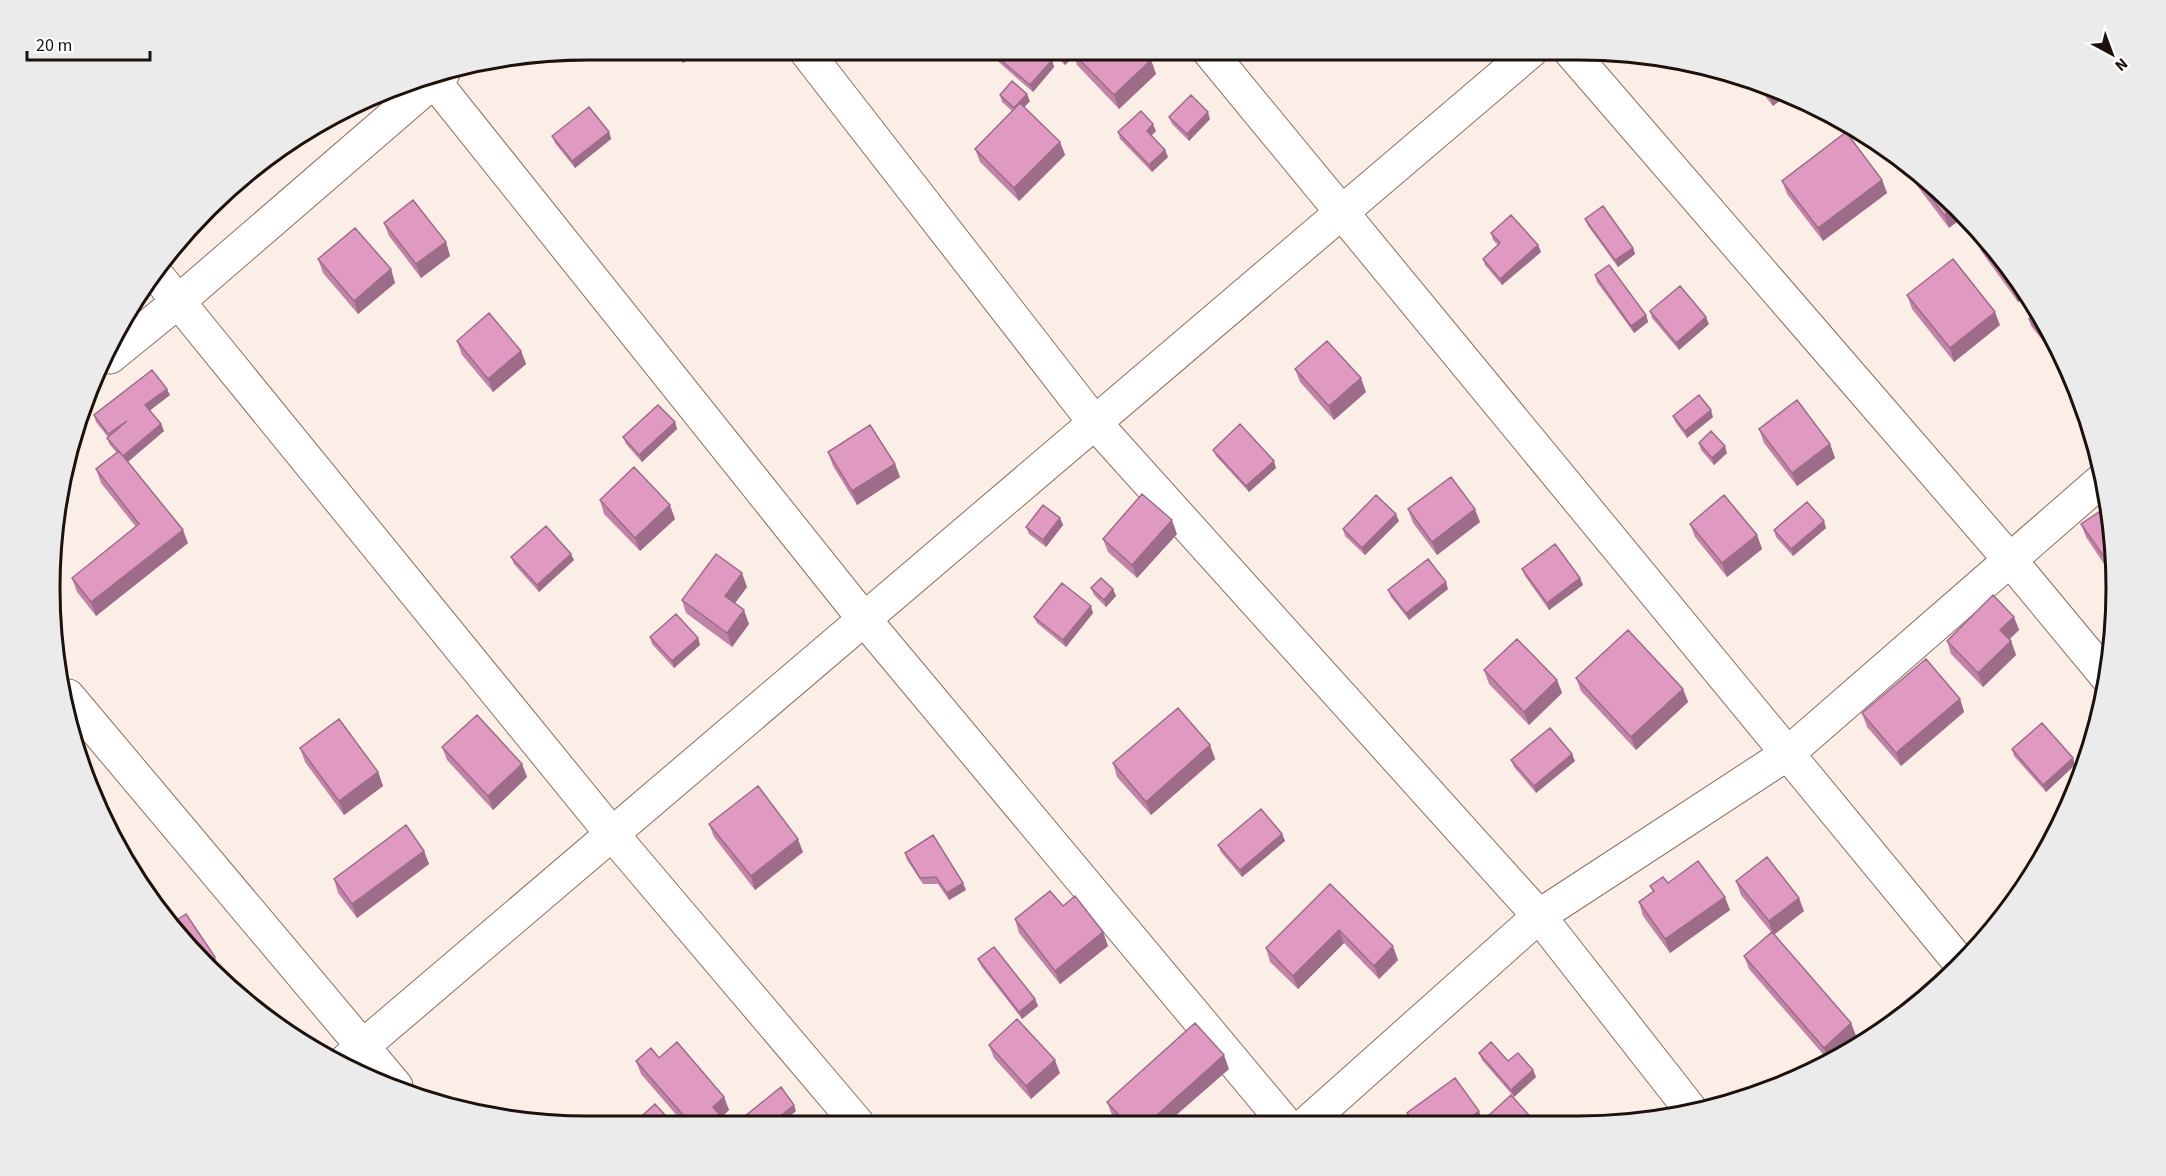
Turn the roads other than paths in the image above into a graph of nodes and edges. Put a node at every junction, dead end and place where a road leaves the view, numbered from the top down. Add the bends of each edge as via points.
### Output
1 (813, 60) edge
2 (1216, 60) edge
3 (1520, 60) edge
4 (1578, 60) edge
5 (440, 81) edge
6 (426, 86) edge
7 (1343, 211) junction
8 (160, 279) edge
9 (179, 301) junction
10 (114, 354) edge
11 (1095, 423) junction
12 (2096, 485) edge
13 (2010, 560) junction
14 (864, 619) junction
15 (2099, 668) edge
16 (73, 702) edge
17 (1787, 754) junction
18 (612, 834) junction
19 (1539, 916) junction
20 (1955, 957) edge
21 (352, 1056) edge
22 (373, 1070) edge
23 (1687, 1105) edge
24 (851, 1116) edge
25 (1280, 1116) edge
26 (1290, 1116) edge

1 - 11 street
2 - 7 street
3 - 7 street
4 - 13 street
5 - 14 street
6 - 9 street
7 - 11 street
7 - 17 street
8 - 9 street
9 - 10 street
9 - 18 street
11 - 14 street
11 - 19 street
12 - 13 street
13 - 15 street
13 - 17 street
14 - 18 street
14 - 25 street
16 - 21 street
17 - 19 street
17 - 20 street
18 - 21 street
18 - 24 street
19 - 23 street
19 - 26 street
21 - 22 street

